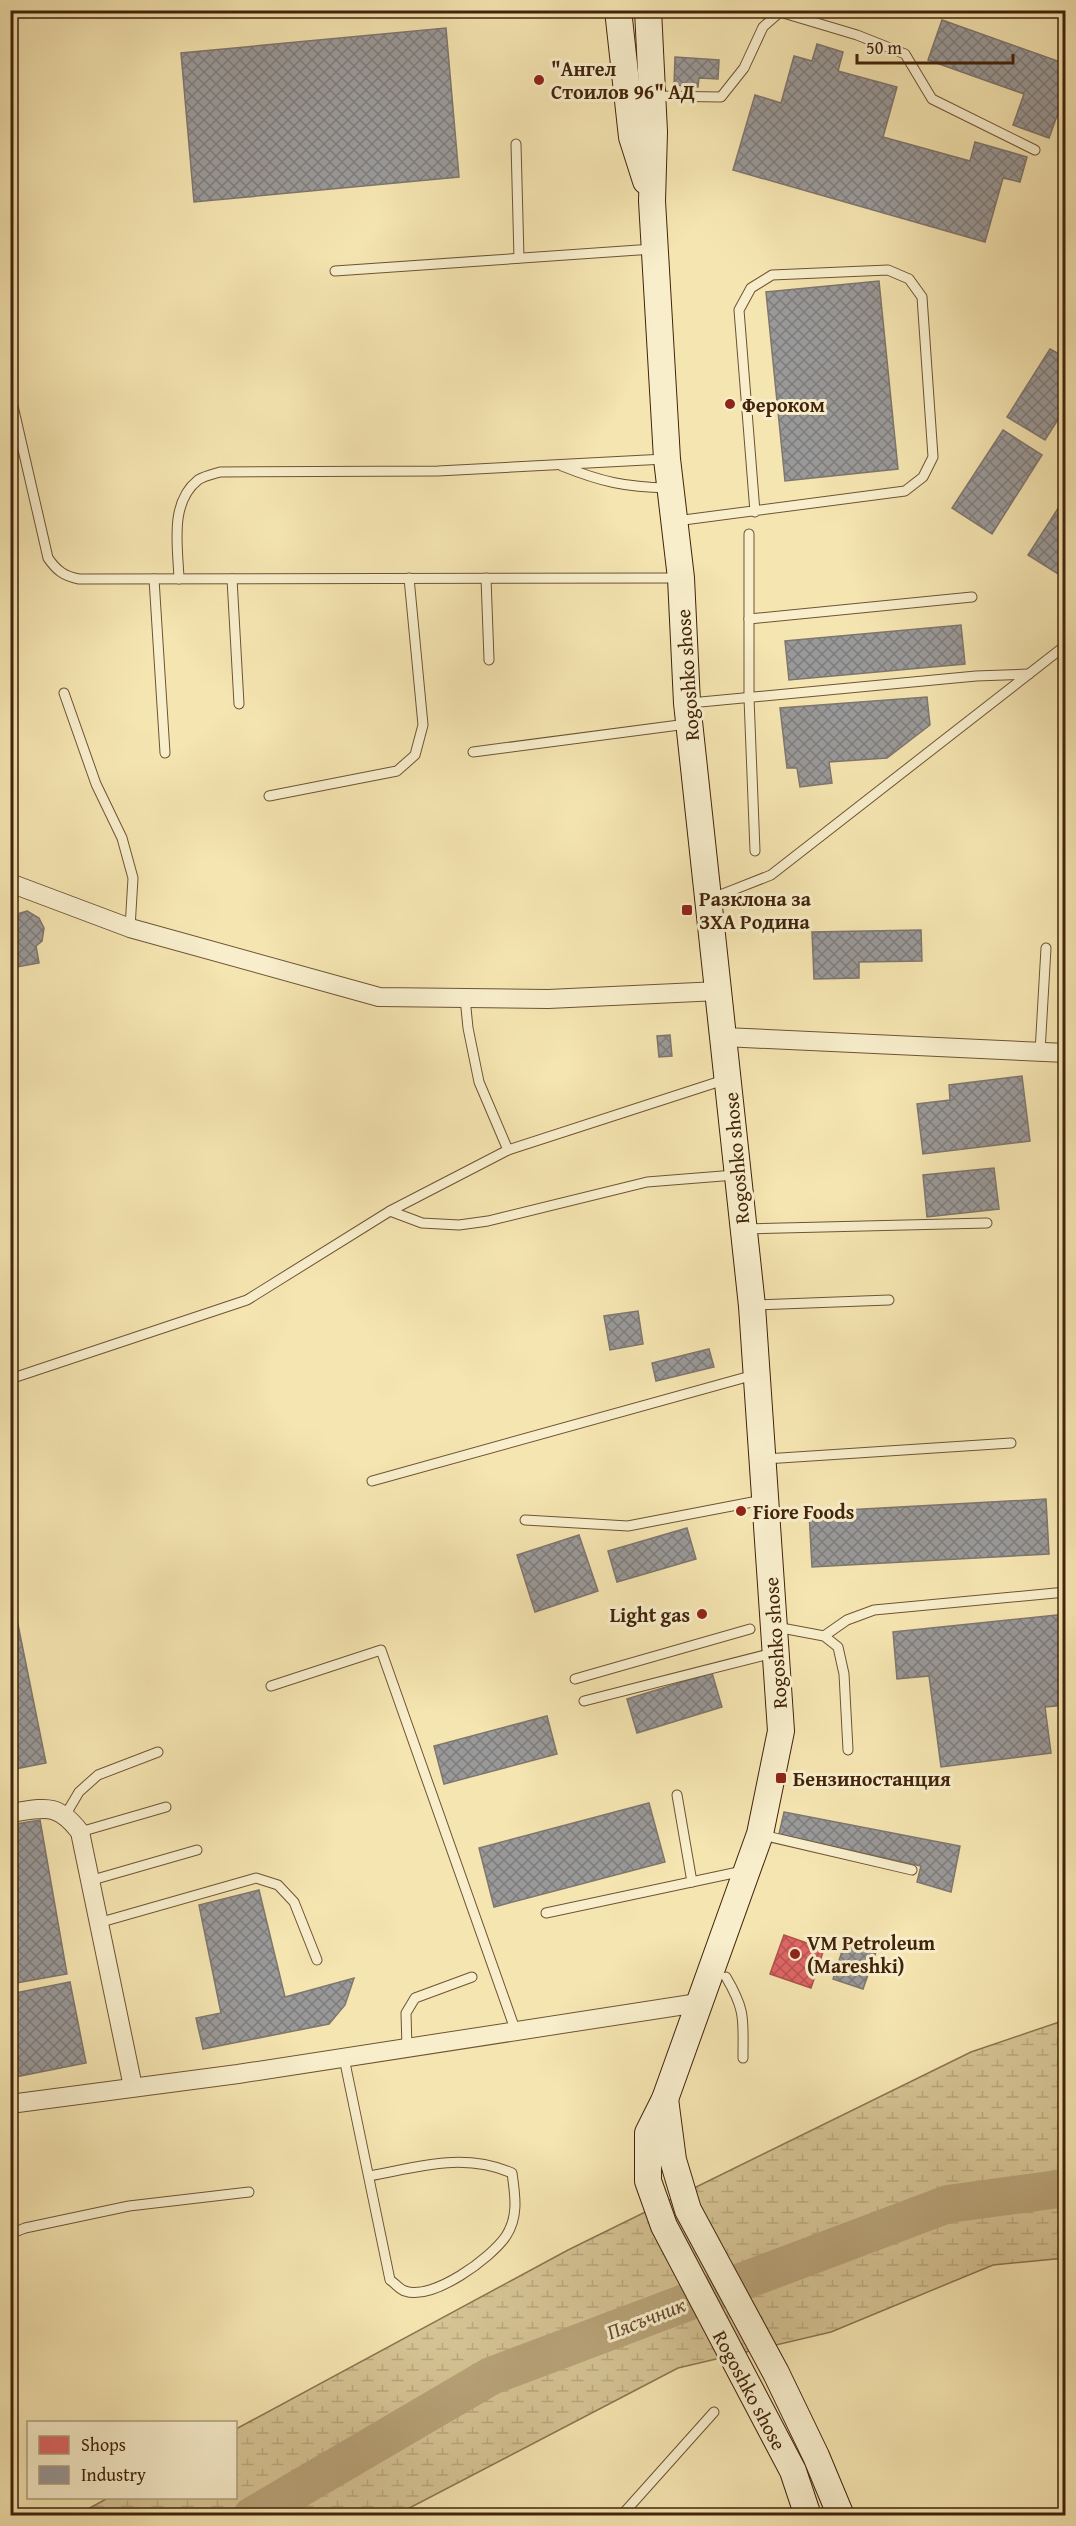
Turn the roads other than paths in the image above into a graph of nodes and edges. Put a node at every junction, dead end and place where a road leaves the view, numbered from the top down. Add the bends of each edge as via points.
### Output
1 (618, 10) edge
2 (648, 10) edge
3 (651, 96) junction
4 (516, 144) dead end
5 (1035, 150) dead end
6 (652, 201) junction
7 (655, 249) junction
8 (519, 258) junction
9 (335, 271) dead end
10 (10, 393) edge
11 (668, 459) junction
12 (558, 465) junction
13 (670, 488) junction
14 (754, 512) junction
15 (673, 521) junction
16 (749, 534) dead end
17 (410, 578) junction
18 (486, 578) junction
19 (681, 578) junction
20 (154, 579) junction
21 (179, 579) junction
22 (232, 579) junction
23 (972, 597) dead end
24 (749, 619) junction
25 (1065, 645) edge
26 (489, 660) dead end
27 (1029, 674) junction
28 (64, 693) dead end
29 (749, 698) junction
30 (239, 704) dead end
31 (688, 714) junction
32 (473, 752) dead end
33 (165, 753) dead end
34 (269, 796) dead end
35 (755, 851) dead end
36 (10, 883) edge
37 (709, 900) junction
38 (130, 928) junction
39 (1046, 948) dead end
40 (719, 991) junction
41 (465, 998) junction
42 (724, 1037) junction
43 (1040, 1052) junction
44 (1065, 1053) edge
45 (729, 1078) junction
46 (508, 1150) junction
47 (738, 1175) junction
48 (390, 1211) junction
49 (987, 1223) dead end
50 (743, 1229) junction
51 (889, 1300) dead end
52 (752, 1306) junction
53 (757, 1375) junction
54 (10, 1379) edge
55 (1011, 1443) dead end
56 (762, 1459) junction
57 (372, 1481) dead end
58 (765, 1500) junction
59 (525, 1520) dead end
60 (1065, 1592) edge
61 (762, 1628) junction
62 (824, 1636) junction
63 (776, 1653) junction
64 (576, 1679) dead end
65 (271, 1686) dead end
66 (584, 1701) dead end
67 (848, 1750) dead end
68 (158, 1752) dead end
69 (677, 1795) dead end
70 (166, 1807) dead end
71 (10, 1812) edge
72 (66, 1814) junction
73 (80, 1832) junction
74 (760, 1834) junction
75 (197, 1850) dead end
76 (912, 1869) dead end
77 (747, 1870) junction
78 (89, 1881) junction
79 (692, 1882) junction
80 (546, 1913) dead end
81 (98, 1923) junction
82 (317, 1960) dead end
83 (472, 1977) dead end
84 (726, 1977) dead end
85 (698, 2003) junction
86 (516, 2032) junction
87 (407, 2048) junction
88 (344, 2058) junction
89 (743, 2058) dead end
90 (133, 2087) junction
91 (665, 2099) junction
92 (10, 2104) edge
93 (369, 2176) junction
94 (249, 2192) dead end
95 (10, 2234) edge
96 (714, 2412) dead end
97 (621, 2516) edge
98 (808, 2516) edge
99 (841, 2516) edge

1 - 6 main road, Rogoshko shose via 632,137
2 - 3 main road, Rogoshko shose
3 - 5 lane via 722,97 744,68 763,27 780,12 905,54 932,99
3 - 6 main road, Rogoshko shose
4 - 8 lane
6 - 7 main road, Rogoshko shose
7 - 8 lane
7 - 11 main road, Rogoshko shose
8 - 9 lane
10 - 20 lane via 48,558 55,569 79,579
11 - 12 lane
11 - 13 main road, Rogoshko shose
12 - 13 lane via 627,487
12 - 21 lane via 438,471 220,472 199,480 184,496 177,523
13 - 15 main road, Rogoshko shose
14 - 14 lane via 905,491 924,477 933,457 922,297 909,279 888,270 771,275 751,288 739,310
14 - 15 lane
15 - 19 main road, Rogoshko shose
16 - 24 lane
17 - 18 lane
17 - 22 lane
17 - 34 lane via 423,725 415,755 397,771
18 - 19 lane
18 - 26 lane
19 - 31 main road, Rogoshko shose
20 - 21 lane
20 - 33 lane
21 - 22 lane
22 - 30 lane
23 - 24 lane
24 - 29 lane
25 - 27 lane
27 - 29 lane
27 - 37 lane via 771,875
28 - 38 lane via 96,784 122,838 133,878
29 - 31 lane
29 - 35 lane
31 - 32 lane
31 - 37 main road, Rogoshko shose
36 - 38 street
37 - 40 main road, Rogoshko shose
38 - 41 street via 379,997
39 - 43 lane
40 - 41 street via 548,999
40 - 42 main road, Rogoshko shose
41 - 46 lane via 478,1082
42 - 43 street
42 - 45 main road, Rogoshko shose
43 - 44 street
45 - 46 lane
45 - 47 main road, Rogoshko shose
46 - 48 lane
47 - 48 lane via 647,1182 459,1225 422,1223
47 - 50 main road, Rogoshko shose
48 - 54 lane via 247,1300
49 - 50 lane
50 - 52 main road, Rogoshko shose
51 - 52 lane
52 - 53 main road, Rogoshko shose
53 - 56 main road, Rogoshko shose
53 - 57 lane
55 - 56 lane
56 - 58 main road, Rogoshko shose
58 - 59 lane via 628,1526
58 - 61 main road, Rogoshko shose
60 - 62 lane via 874,1610 848,1620
61 - 62 lane
61 - 63 main road, Rogoshko shose
61 - 64 lane
62 - 67 lane via 838,1647 844,1674
63 - 66 lane
63 - 74 main road, Rogoshko shose via 781,1731
65 - 86 lane via 381,1650
68 - 72 lane via 98,1775 79,1792
69 - 79 lane
70 - 73 lane
71 - 72 street via 46,1808
72 - 73 street
73 - 78 street
74 - 76 lane
74 - 77 main road, Rogoshko shose
75 - 78 lane
77 - 79 lane
77 - 85 main road, Rogoshko shose
78 - 81 street
79 - 80 lane
81 - 82 lane via 256,1878 278,1885 294,1902
81 - 90 street
83 - 87 lane via 415,1998 406,2013
84 - 89 lane via 743,2012
85 - 86 street
85 - 91 main road, Rogoshko shose
86 - 87 street
87 - 88 street
88 - 90 street
88 - 93 lane
90 - 92 street
91 - 98 main road, Rogoshko shose via 648,2133 648,2181 664,2226 793,2472
91 - 99 main road, Rogoshko shose via 673,2160 688,2210 776,2373
93 - 93 lane via 390,2280 405,2292 433,2290 471,2270 506,2235 517,2204 512,2173 491,2164 458,2161
94 - 95 lane via 129,2206
96 - 97 lane

